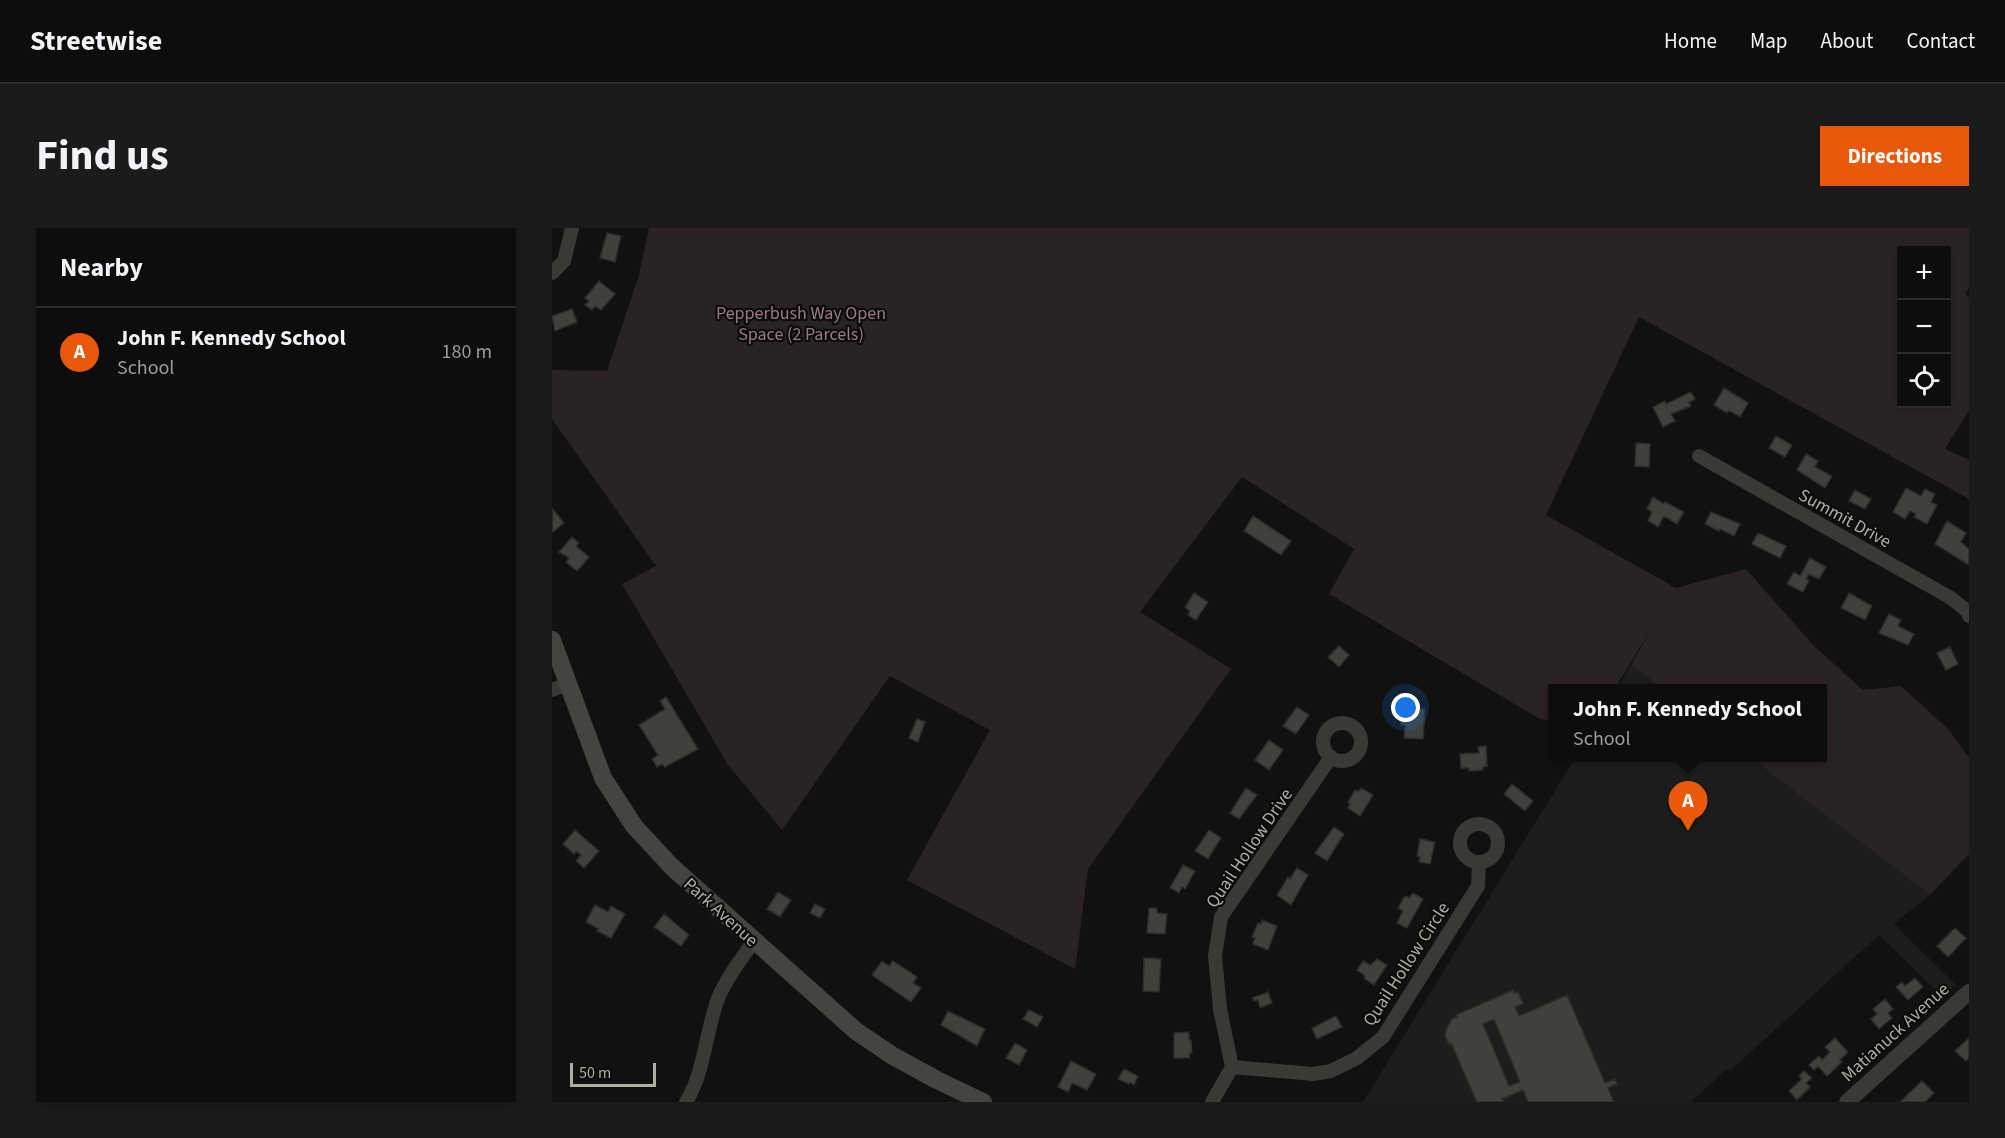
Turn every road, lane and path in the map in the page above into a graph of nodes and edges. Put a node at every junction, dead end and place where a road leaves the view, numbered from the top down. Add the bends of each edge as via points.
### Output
1 (572, 228) edge
2 (552, 273) edge
3 (1699, 456) dead end
4 (1969, 616) edge
5 (552, 640) edge
6 (560, 687) edge
7 (1331, 757) dead end
8 (1479, 862) dead end
9 (754, 941) junction
10 (1969, 992) edge
11 (1232, 1067) junction
12 (686, 1102) edge
13 (983, 1102) edge
14 (1212, 1102) edge
15 (1847, 1102) edge

1 - 2 street via 564,261
3 - 4 street, Summit Drive via 1951,598
5 - 6 main road, Park Avenue
6 - 9 main road, Park Avenue via 603,778 650,845
7 - 11 street, Quail Hollow Drive via 1221,917 1215,956 1220,1009
8 - 11 street, Quail Hollow Circle via 1478,886 1383,1037 1357,1058 1331,1071 1313,1074
9 - 12 street via 719,997 694,1088
9 - 13 main road, Park Avenue via 856,1031 893,1056
10 - 15 street, Matianuck Avenue
11 - 14 street

